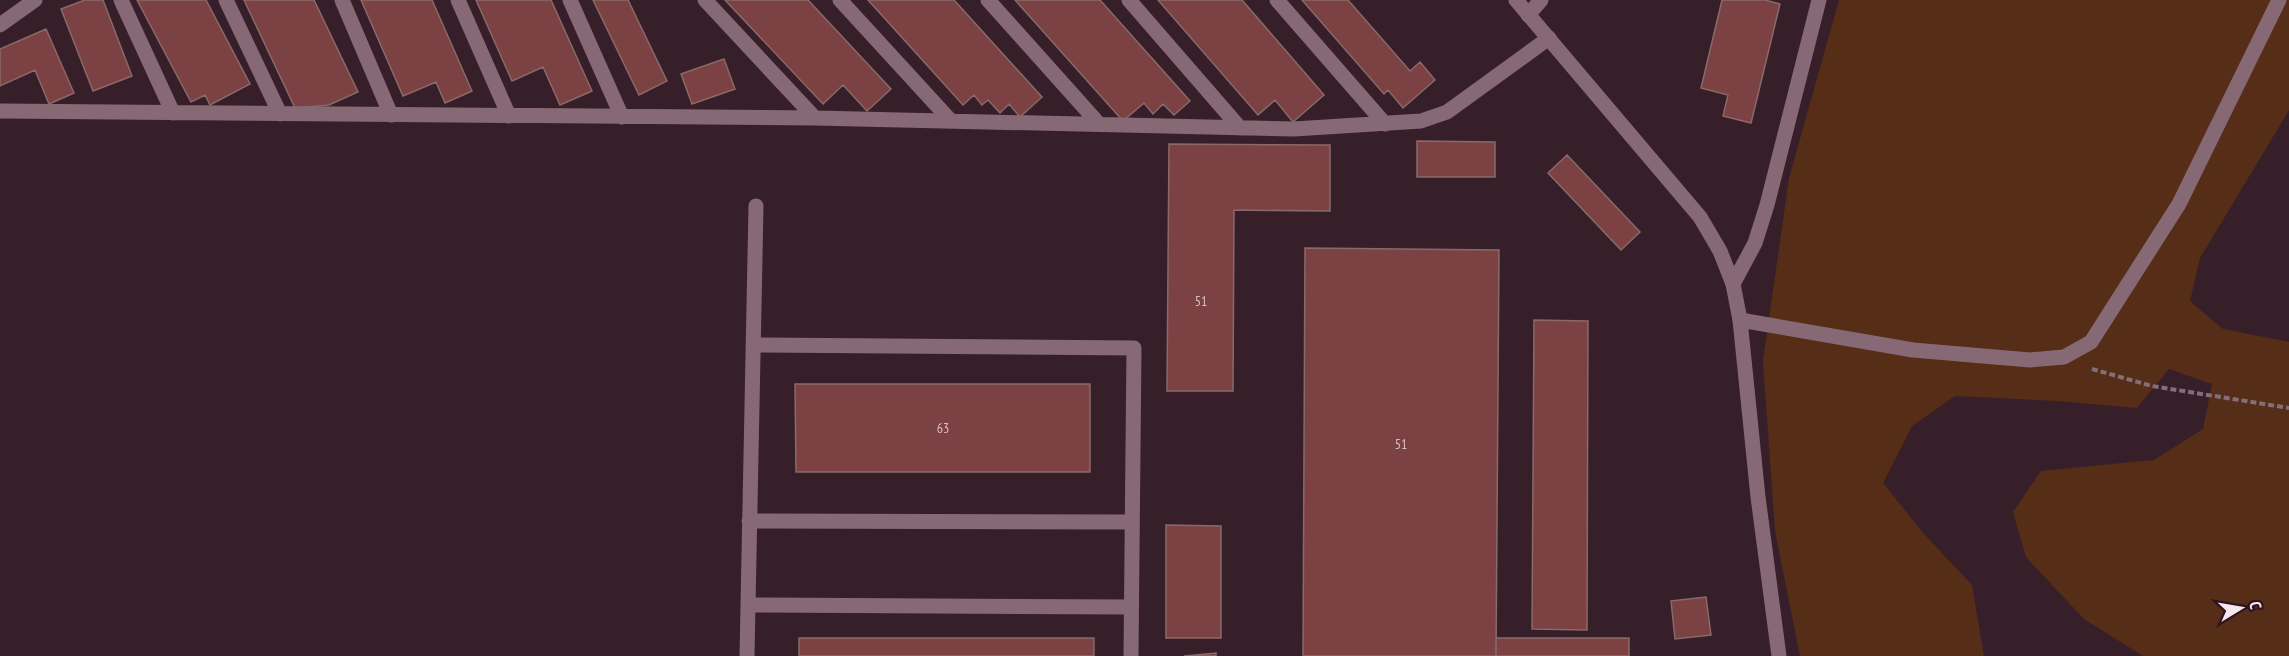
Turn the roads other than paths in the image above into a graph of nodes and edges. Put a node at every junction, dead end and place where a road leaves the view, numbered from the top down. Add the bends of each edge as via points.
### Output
1 (35, 0) edge
2 (121, 0) edge
3 (226, 0) edge
4 (342, 0) edge
5 (458, 0) edge
6 (570, 0) edge
7 (705, 0) edge
8 (840, 0) edge
9 (988, 0) edge
10 (1129, 0) edge
11 (1277, 0) edge
12 (1516, 0) edge
13 (1541, 0) edge
14 (1820, 0) edge
15 (2280, 0) edge
16 (1528, 15) junction
17 (0, 25) edge
18 (1548, 38) junction
19 (0, 111) edge
20 (174, 113) junction
21 (280, 114) junction
22 (392, 115) junction
23 (509, 116) junction
24 (622, 117) junction
25 (815, 118) junction
26 (951, 121) junction
27 (1099, 124) junction
28 (1384, 124) junction
29 (1240, 128) junction
30 (756, 206) dead end
31 (1733, 285) junction
32 (1740, 320) junction
33 (753, 345) junction
34 (749, 521) junction
35 (1132, 522) junction
36 (748, 605) junction
37 (1131, 607) junction
38 (747, 656) edge
39 (1131, 656) edge
40 (1779, 656) edge

1 - 17 street
2 - 20 street
3 - 21 street
4 - 22 street
5 - 23 street
6 - 24 street
7 - 25 street
8 - 26 street
9 - 27 street
10 - 29 street
11 - 28 street
12 - 16 street
13 - 16 street
14 - 31 street via 1767,206 1755,243
15 - 32 street via 2179,204 2091,342 2064,357 2030,360 1913,350
16 - 18 street
18 - 28 street via 1447,112 1421,121
18 - 31 street via 1700,217 1720,250
19 - 20 street
20 - 21 street
21 - 22 street
22 - 23 street
23 - 24 street
24 - 25 street
25 - 26 street
26 - 27 street
27 - 29 street
28 - 29 street
30 - 33 street
31 - 32 street
32 - 40 street
33 - 34 street
33 - 35 street via 1134,348
34 - 35 street
34 - 36 street
35 - 37 street
36 - 37 street
36 - 38 street
37 - 39 street

